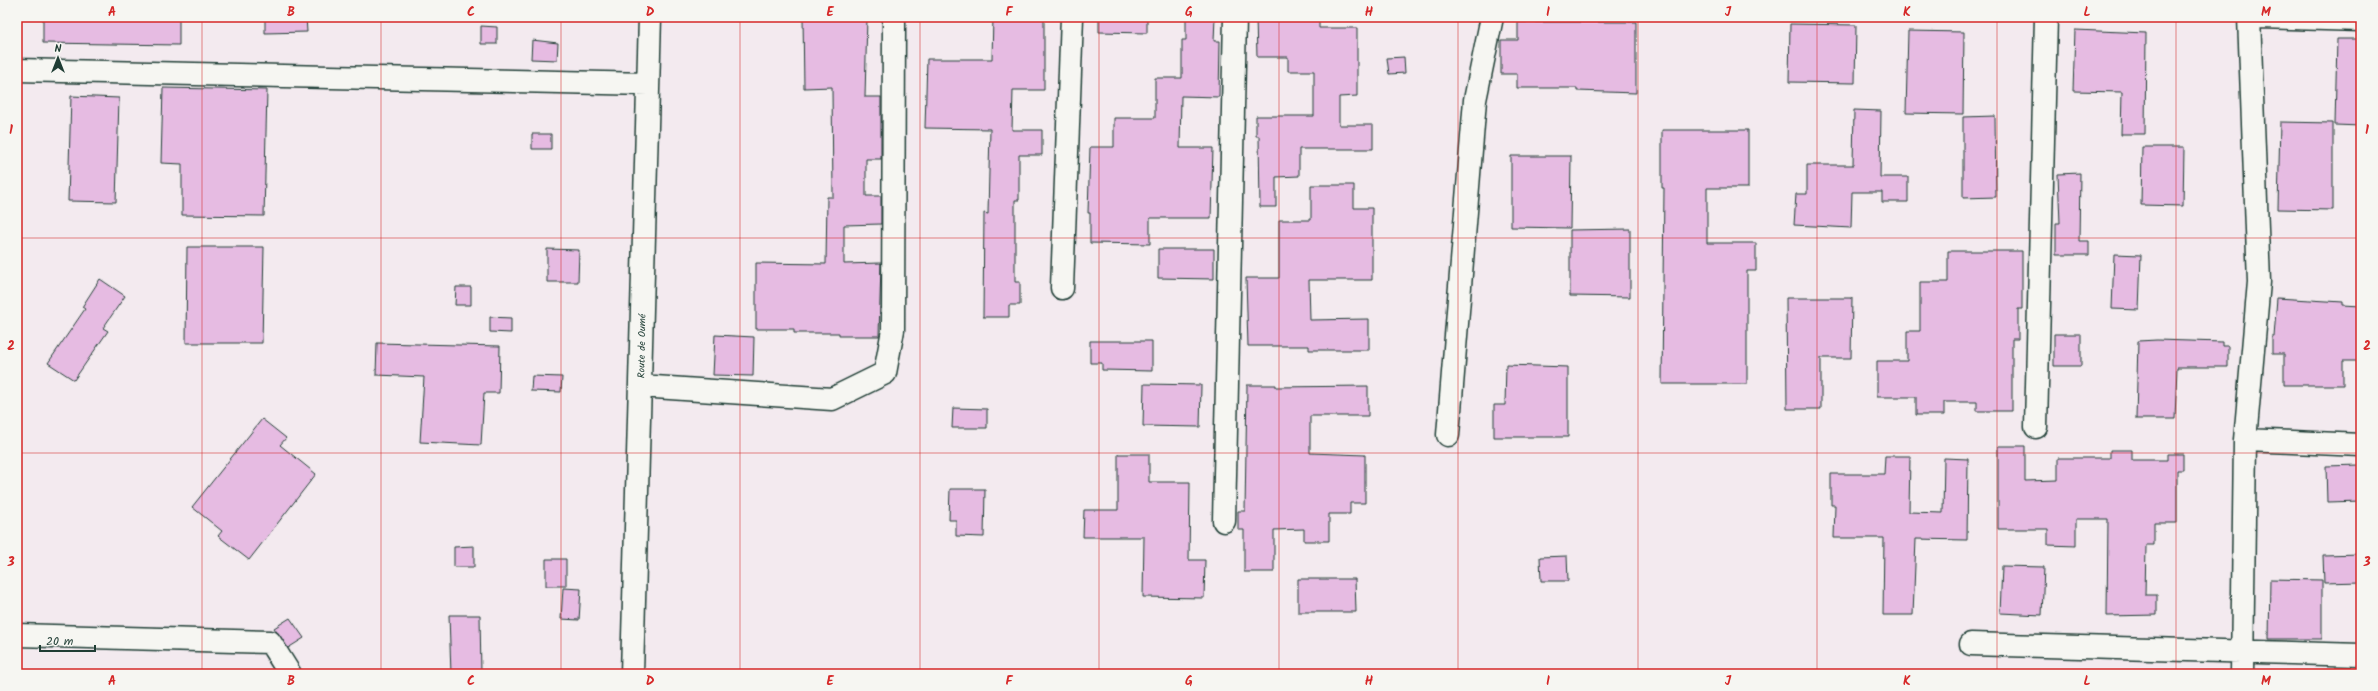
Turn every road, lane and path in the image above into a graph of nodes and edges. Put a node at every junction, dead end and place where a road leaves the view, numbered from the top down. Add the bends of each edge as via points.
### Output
1 (650, 17) edge
2 (894, 17) edge
3 (1072, 17) edge
4 (1234, 17) edge
5 (1492, 17) edge
6 (2046, 17) edge
7 (2249, 17) edge
8 (2260, 17) edge
9 (2361, 20) edge
10 (17, 70) edge
11 (648, 84) junction
12 (1062, 288) dead end
13 (640, 386) junction
14 (2036, 427) dead end
15 (1448, 435) dead end
16 (2245, 440) junction
17 (2361, 445) edge
18 (1224, 521) dead end
19 (17, 635) edge
20 (1971, 644) dead end
21 (2243, 650) junction
22 (2361, 655) edge
23 (290, 674) edge
24 (632, 674) edge
25 (2242, 674) edge

1 - 11 street, Route de Oumé
2 - 13 street via 893,330 885,373 832,399
3 - 12 street
4 - 18 street
5 - 15 street via 1475,100
6 - 14 street
7 - 16 street via 2259,282
8 - 9 street
10 - 11 street
11 - 13 street, Route de Oumé
13 - 24 street, Route de Oumé
16 - 17 street
16 - 21 street
19 - 23 street via 270,642
20 - 21 street
21 - 22 street
21 - 25 street

